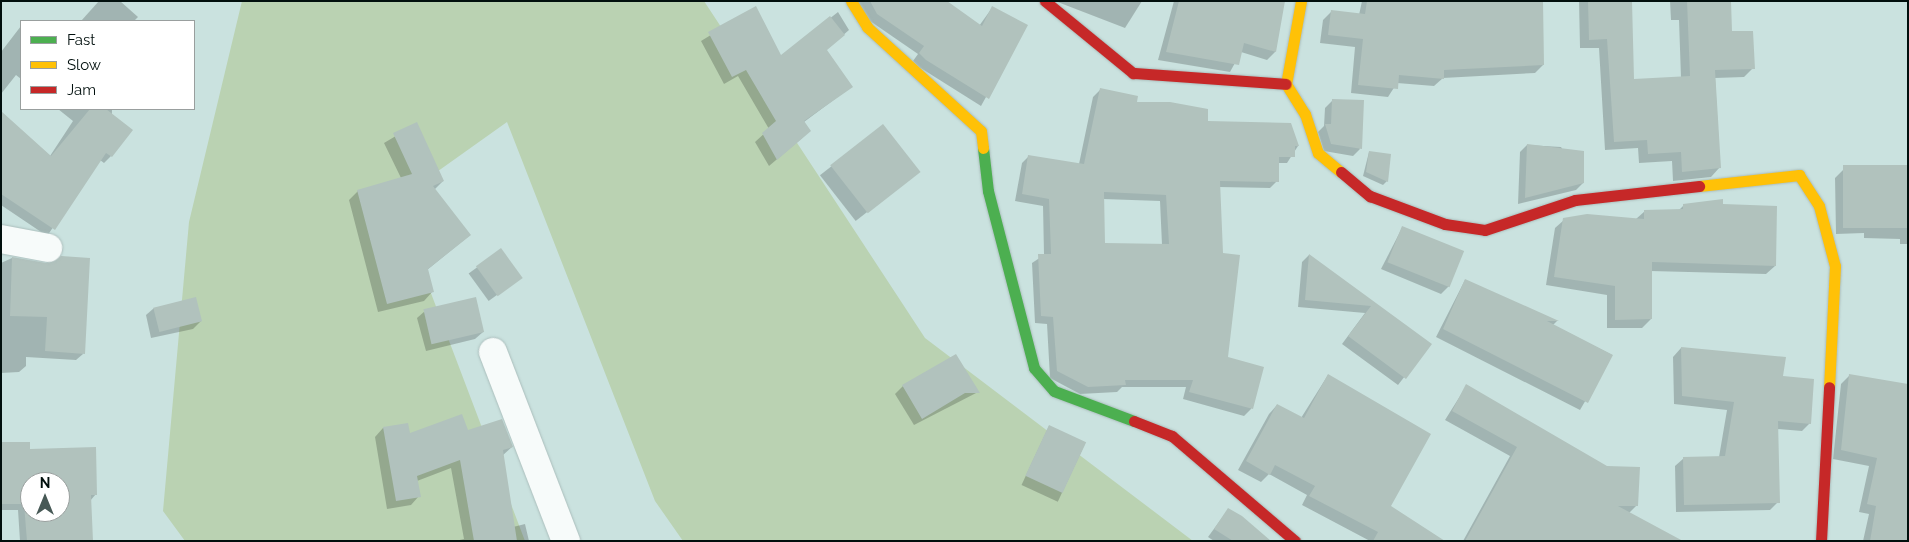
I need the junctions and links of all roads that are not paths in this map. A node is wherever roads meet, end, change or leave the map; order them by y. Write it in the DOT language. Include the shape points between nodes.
graph roads {
  1 [pos="851,1"];
  2 [pos="1045,1"];
  3 [pos="1301,1"];
  4 [pos="1286,84"];
  5 [pos="1,238"];
  6 [pos="48,248"];
  7 [pos="493,352"];
  8 [pos="566,541"];
  9 [pos="1296,541"];
  10 [pos="1821,541"];
  1 -- 9 [label="street" via="866,27 981,131 988,191 1020,331 1034,368 1054,391 1172,436"];
  2 -- 4 [label="street" via="1133,73"];
  3 -- 4 [label="street"];
  4 -- 10 [label="street" via="1305,114 1318,153 1370,196 1445,224 1485,230 1531,218 1552,205 1575,200 1798,175 1819,206 1835,266"];
  5 -- 6 [label="street"];
  7 -- 8 [label="street"];
}
